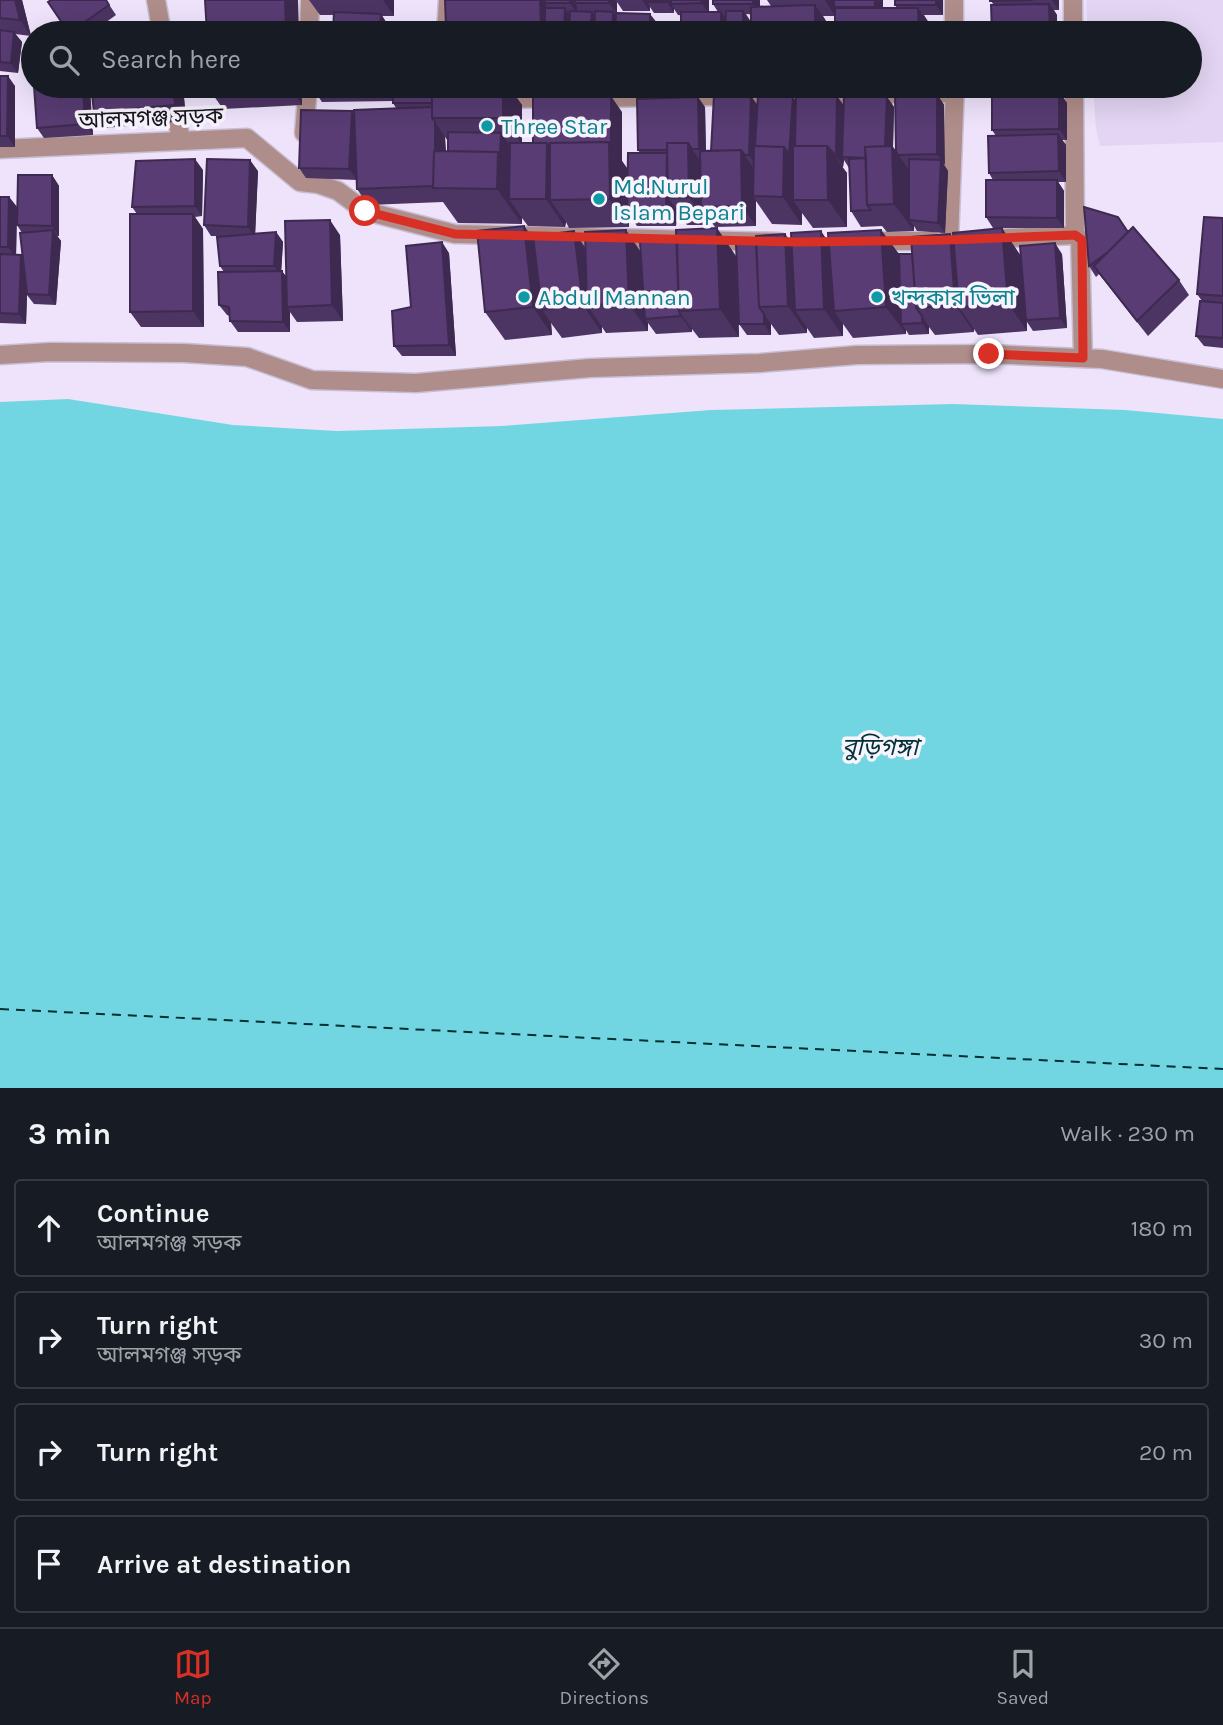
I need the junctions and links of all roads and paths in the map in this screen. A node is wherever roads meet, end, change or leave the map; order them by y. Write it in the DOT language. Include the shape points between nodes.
graph roads {
  1 [pos="156,0"];
  2 [pos="310,0"];
  3 [pos="447,0"];
  4 [pos="954,0"];
  5 [pos="1073,0"];
  6 [pos="160,21"];
  7 [pos="309,21"];
  8 [pos="446,21"];
  9 [pos="954,21"];
  10 [pos="1073,21"];
  11 [pos="173,98"];
  12 [pos="308,98"];
  13 [pos="524,98"];
  14 [pos="955,98"];
  15 [pos="1074,98"];
  16 [pos="476,99"];
  17 [pos="181,141"];
  18 [pos="0,149"];
  19 [pos="300,182"];
  20 [pos="1075,235"];
  21 [pos="948,240"];
  22 [pos="799,242"];
  23 [pos="853,242"];
  24 [pos="0,355"];
  25 [pos="1083,358"];
  26 [pos="1223,379"];
  1 -- 6 [label="street"];
  2 -- 7 [label="street"];
  3 -- 8 [label="street"];
  4 -- 9 [label="street"];
  5 -- 10 [label="street"];
  11 -- 17 [label="street"];
  12 -- 19 [label="street"];
  13 -- 16 [label="street"];
  14 -- 21 [label="street"];
  15 -- 20 [label="street"];
  17 -- 18 [label="street, আলমগঞ্জ সড়ক"];
  17 -- 19 [label="street, আলমগঞ্জ সড়ক" via="247,138"];
  19 -- 22 [label="street, আলমগঞ্জ সড়ক" via="338,191 365,211 454,227"];
  20 -- 21 [label="street"];
  20 -- 25 [label="street" via="1082,240"];
  21 -- 23 [label="street"];
  24 -- 25 [label="street" via="234,356 313,380 416,383 590,368 857,355"];
  25 -- 26 [label="street"];
}
